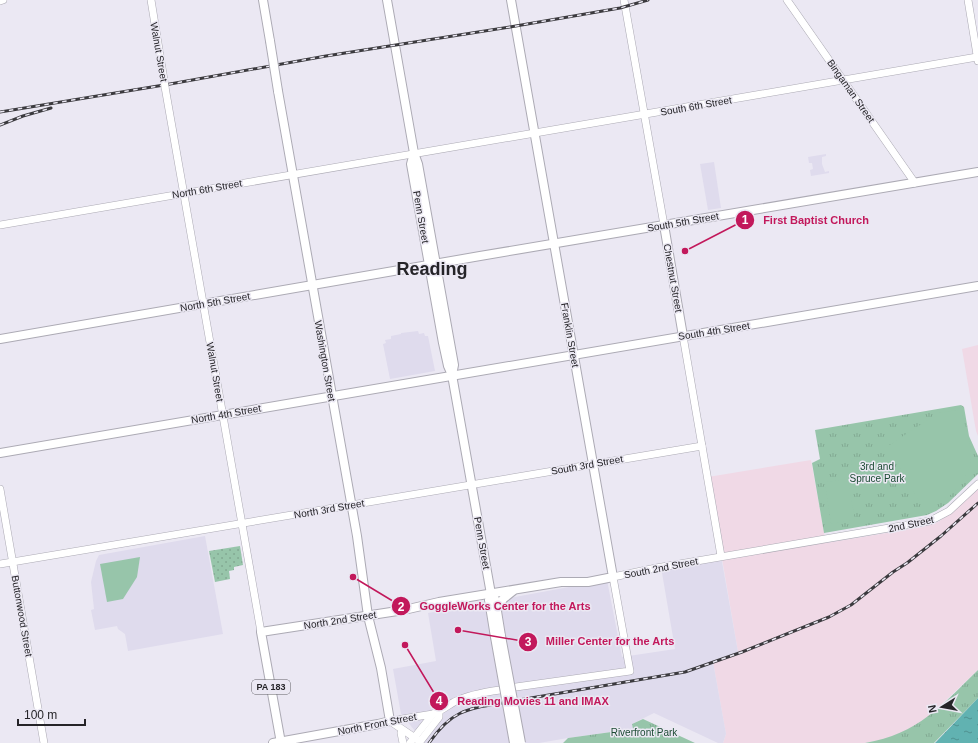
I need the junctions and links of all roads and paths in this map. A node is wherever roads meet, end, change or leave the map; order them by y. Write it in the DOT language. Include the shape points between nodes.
graph roads {
  1 [pos="3,0"];
  2 [pos="151,0"];
  3 [pos="263,0"];
  4 [pos="387,0"];
  5 [pos="511,0"];
  6 [pos="624,0"];
  7 [pos="787,0"];
  8 [pos="968,0"];
  9 [pos="0,1"];
  10 [pos="978,59"];
  11 [pos="844,80"];
  12 [pos="644,115"];
  13 [pos="535,133"];
  14 [pos="414,153"];
  15 [pos="978,172"];
  16 [pos="293,174"];
  17 [pos="915,183"];
  18 [pos="184,193"];
  19 [pos="0,225"];
  20 [pos="664,225"];
  21 [pos="554,244"];
  22 [pos="433,264"];
  23 [pos="312,285"];
  24 [pos="977,287"];
  25 [pos="203,304"];
  26 [pos="683,336"];
  27 [pos="0,339"];
  28 [pos="573,355"];
  29 [pos="452,375"];
  30 [pos="332,396"];
  31 [pos="222,415"];
  32 [pos="702,446"];
  33 [pos="0,453"];
  34 [pos="593,464"];
  35 [pos="471,484"];
  36 [pos="978,484"];
  37 [pos="0,489"];
  38 [pos="351,505"];
  39 [pos="242,523"];
  40 [pos="831,539"];
  41 [pos="721,556"];
  42 [pos="13,562"];
  43 [pos="0,564"];
  44 [pos="613,577"];
  45 [pos="514,590"];
  46 [pos="364,591"];
  47 [pos="491,594"];
  48 [pos="467,598"];
  49 [pos="494,610"];
  50 [pos="387,612"];
  51 [pos="368,616"];
  52 [pos="261,632"];
  53 [pos="498,636"];
  54 [pos="376,643"];
  55 [pos="516,687"];
  56 [pos="500,690"];
  57 [pos="436,713"];
  58 [pos="390,721"];
  59 [pos="401,733"];
  60 [pos="415,742"];
  61 [pos="44,743"];
  62 [pos="278,743"];
  63 [pos="403,743"];
  64 [pos="514,743"];
  65 [pos="521,743"];
  1 -- 9 [label="street"];
  2 -- 18 [label="street, Walnut Street"];
  3 -- 16 [label="main road, Washington Street, bridge"];
  4 -- 14 [label="main road, Penn Street"];
  5 -- 13 [label="main road, Franklin Street"];
  6 -- 12 [label="street, Chestnut Street"];
  7 -- 11 [label="street, Bingaman Street"];
  8 -- 10 [label="street"];
  10 -- 11 [label="street, South 6th Street"];
  11 -- 12 [label="street, South 6th Street"];
  11 -- 17 [label="street, Bingaman Street"];
  12 -- 13 [label="street, South 6th Street"];
  12 -- 20 [label="street, Chestnut Street"];
  13 -- 14 [label="street, South 6th Street"];
  13 -- 21 [label="main road, Franklin Street"];
  14 -- 16 [label="street, North 6th Street"];
  14 -- 22 [label="main road, Penn Street" via="412,164"];
  15 -- 17 [label="main road, South 5th Street"];
  16 -- 18 [label="street, North 6th Street"];
  16 -- 23 [label="main road, Washington Street"];
  17 -- 20 [label="main road, South 5th Street"];
  18 -- 19 [label="street, North 6th Street"];
  18 -- 25 [label="street, Walnut Street"];
  20 -- 21 [label="main road, South 5th Street"];
  20 -- 26 [label="main road, Chestnut Street"];
  21 -- 22 [label="main road, South 5th Street"];
  21 -- 28 [label="main road, Franklin Street"];
  22 -- 23 [label="main road, North 5th Street"];
  22 -- 29 [label="main road, Penn Street" via="446,360"];
  23 -- 25 [label="main road, North 5th Street"];
  23 -- 30 [label="main road, Washington Street"];
  24 -- 26 [label="main road, South 4th Street"];
  25 -- 27 [label="main road, North 5th Street"];
  25 -- 31 [label="street, Walnut Street"];
  26 -- 28 [label="main road, South 4th Street"];
  26 -- 32 [label="street, Chestnut Street"];
  28 -- 29 [label="main road, South 4th Street"];
  28 -- 34 [label="main road, Franklin Street"];
  29 -- 30 [label="main road, North 4th Street"];
  29 -- 35 [label="main road, Penn Street"];
  30 -- 31 [label="main road, North 4th Street"];
  30 -- 38 [label="main road, Washington Street"];
  31 -- 33 [label="main road, North 4th Street"];
  31 -- 39 [label="street, Walnut Street"];
  32 -- 34 [label="street, South 3rd Street"];
  32 -- 41 [label="street, Chestnut Street"];
  34 -- 35 [label="street, South 3rd Street"];
  34 -- 44 [label="main road, Franklin Street"];
  35 -- 38 [label="street, North 3rd Street"];
  35 -- 47 [label="main road, Penn Street"];
  36 -- 40 [label="street, 2nd Street" via="949,511 934,520"];
  37 -- 42 [label="street, Buttonwood Street"];
  38 -- 39 [label="street, North 3rd Street"];
  38 -- 46 [label="main road, Washington Street"];
  39 -- 42 [label="street, North 3rd Street"];
  39 -- 52 [label="street, Walnut Street"];
  40 -- 41 [label="street, South 2nd Street"];
  41 -- 44 [label="street, South 2nd Street"];
  42 -- 43 [label="street, North 3rd Street"];
  42 -- 61 [label="street, Buttonwood Street"];
  44 -- 45 [label="main road, South 2nd Street"];
  44 -- 55 [label="street, Franklin Street" via="630,670"];
  45 -- 47 [label="main road, South 2nd Street"];
  45 -- 49 [label="main road" via="503,598"];
  46 -- 50 [label="main road" via="370,605 378,611"];
  46 -- 51 [label="main road, Washington Street"];
  47 -- 48 [label="main road, North 2nd Street"];
  47 -- 49 [label="main road, Penn Street" via="489,600"];
  48 -- 49 [label="main road" via="484,602"];
  48 -- 50 [label="main road, North 2nd Street"];
  49 -- 53 [label="main road, Penn Street"];
  50 -- 51 [label="main road, North 2nd Street"];
  50 -- 54 [label="main road" via="376,621"];
  51 -- 52 [label="main road, North 2nd Street"];
  51 -- 54 [label="main road, Washington Street"];
  52 -- 62 [label="main road, Walnut Street / PA 183"];
  53 -- 64 [label="main road, bridge"];
  53 -- 65 [label="main road, bridge"];
  54 -- 58 [label="main road, Washington Street"];
  56 -- 57 [label="street, North Front Street" via="461,699"];
  57 -- 58 [label="street, North Front Street"];
  57 -- 60 [label="street"];
  58 -- 59 [label="street"];
  58 -- 60 [label="street"];
  58 -- 62 [label="main road, North Front Street / PA 183"];
  59 -- 60 [label="street"];
  59 -- 63 [label="street"];
}
